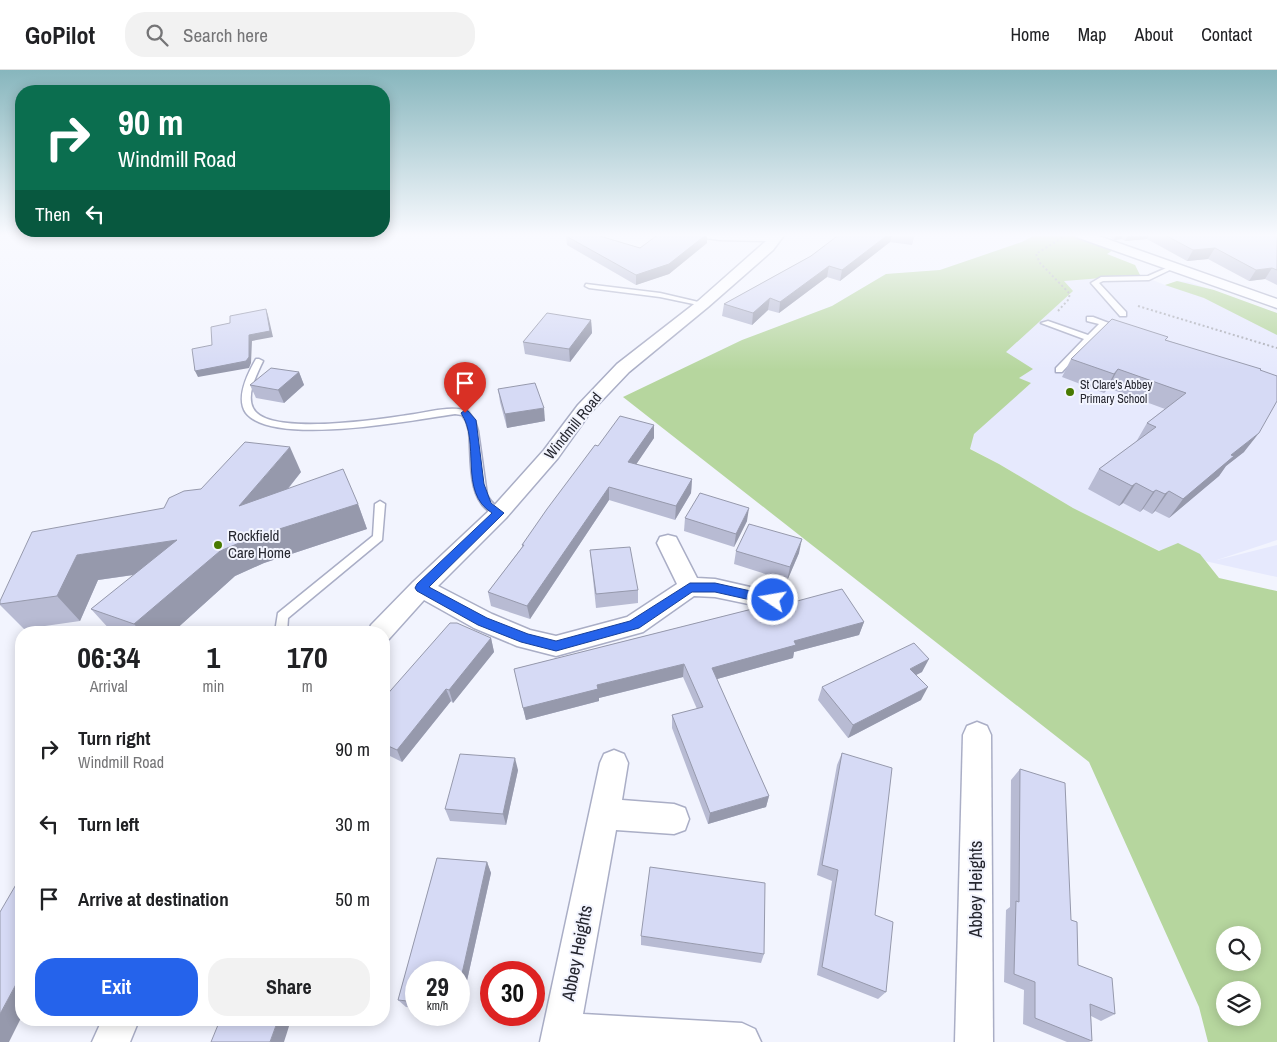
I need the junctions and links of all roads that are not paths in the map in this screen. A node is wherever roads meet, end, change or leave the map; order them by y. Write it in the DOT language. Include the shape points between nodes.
graph roads {
  1 [pos="730,279"];
  2 [pos="1101,279"];
  3 [pos="1206,279"];
  4 [pos="589,286"];
  5 [pos="703,304"];
  6 [pos="1277,304"];
  7 [pos="1123,314"];
  8 [pos="1090,319"];
  9 [pos="1045,323"];
  10 [pos="1103,324"];
  11 [pos="1112,326"];
  12 [pos="1090,338"];
  13 [pos="259,361"];
  14 [pos="1059,370"];
  15 [pos="380,504"];
  16 [pos="499,513"];
  17 [pos="668,543"];
  18 [pos="690,587"];
  19 [pos="421,588"];
  20 [pos="773,600"];
  21 [pos="281,626"];
  22 [pos="386,626"];
  23 [pos="977,735"];
  24 [pos="614,762"];
  25 [pos="604,814"];
  26 [pos="674,819"];
  27 [pos="119,1026"];
  28 [pos="560,1037"];
  29 [pos="111,1042"];
  30 [pos="742,1042"];
  31 [pos="974,1042"];
  1 -- 5 [label="street, Windmill Road"];
  2 -- 7 [label="lane" via="1095,284"];
  3 -- 6 [label="street"];
  4 -- 5 [label="lane"];
  5 -- 16 [label="street, Windmill Road" via="623,368 584,409 551,454"];
  8 -- 10 [label="lane"];
  9 -- 12 [label="lane"];
  10 -- 11 [label="lane"];
  10 -- 12 [label="lane"];
  12 -- 14 [label="lane"];
  13 -- 16 [label="lane" via="246,402 258,420 272,425 315,428 456,411 465,413 471,420 474,435 478,484 486,505"];
  15 -- 21 [label="lane" via="378,537 282,616"];
  16 -- 19 [label="street, Windmill Road"];
  17 -- 18 [label="street"];
  18 -- 19 [label="street" via="634,624 556,646 526,639 483,621"];
  18 -- 20 [label="street" via="715,588"];
  19 -- 22 [label="street, Windmill Road"];
  23 -- 31 [label="street, Abbey Heights"];
  24 -- 25 [label="street, Abbey Heights"];
  25 -- 26 [label="street"];
  25 -- 28 [label="street, Abbey Heights"];
  27 -- 29 [label="street"];
  28 -- 30 [label="street, Abbey Heights" via="609,1033"];
}
